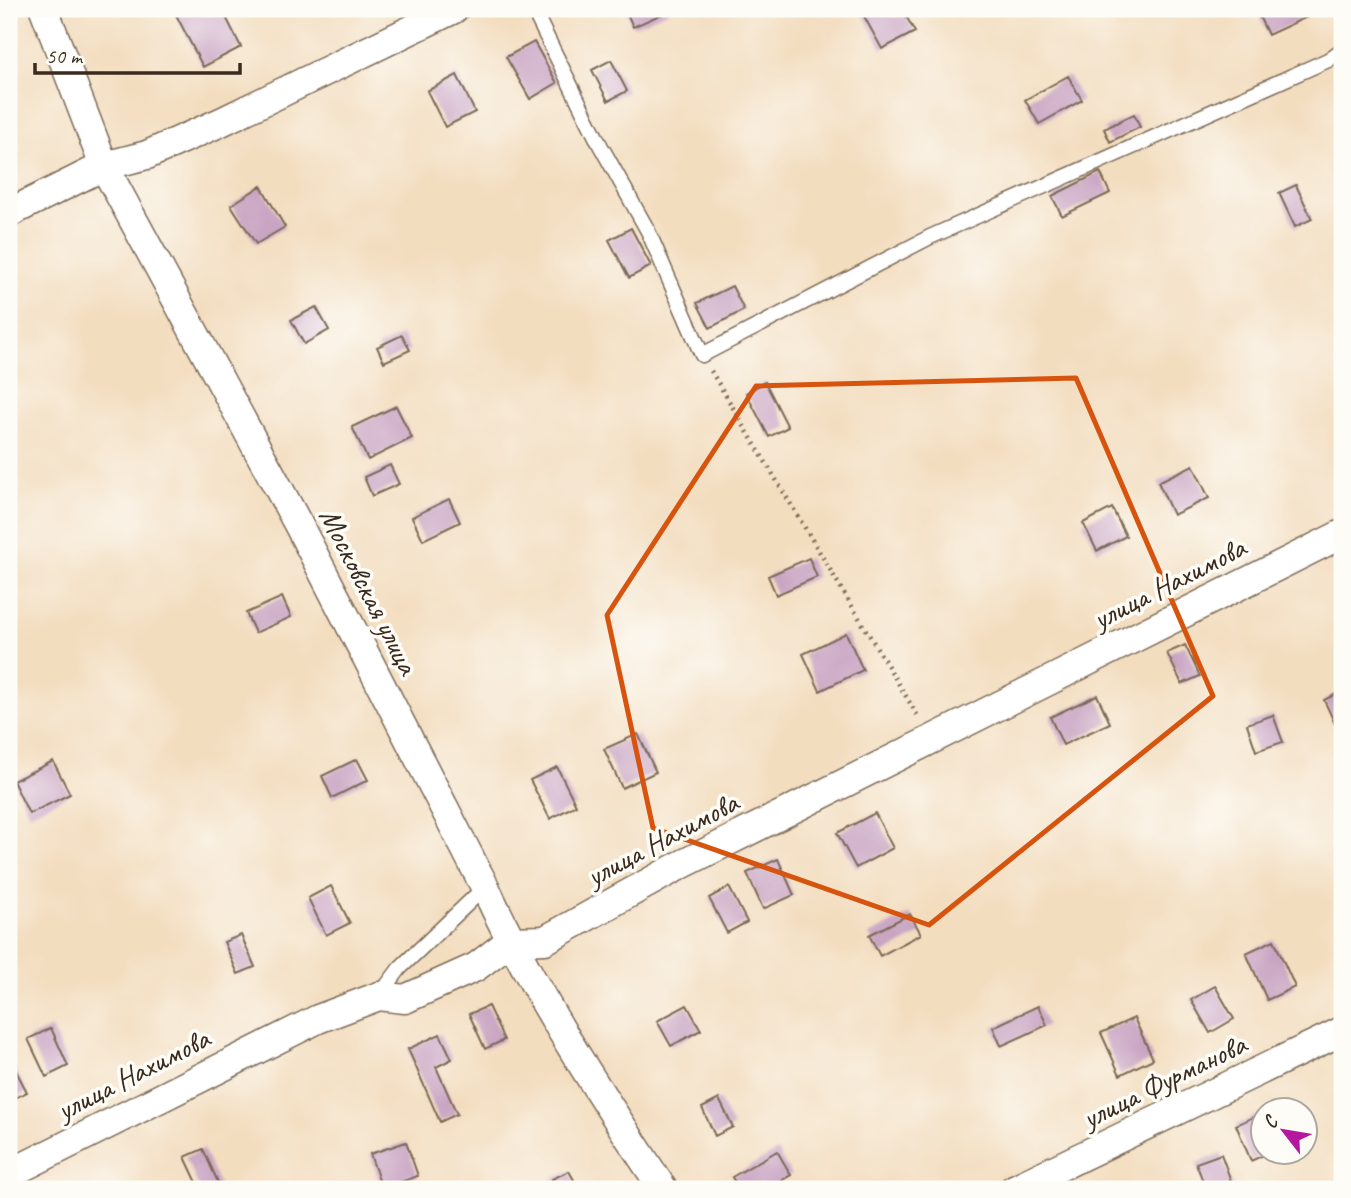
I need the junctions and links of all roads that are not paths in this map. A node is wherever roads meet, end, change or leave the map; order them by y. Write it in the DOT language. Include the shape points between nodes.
graph roads {
  1 [pos="44,9"];
  2 [pos="454,9"];
  3 [pos="533,9"];
  4 [pos="1342,50"];
  5 [pos="104,166"];
  6 [pos="9,213"];
  7 [pos="1342,534"];
  8 [pos="485,887"];
  9 [pos="510,941"];
  10 [pos="379,996"];
  11 [pos="1342,1031"];
  12 [pos="9,1174"];
  13 [pos="663,1189"];
  14 [pos="1014,1189"];
  1 -- 5 [label="street, Московская улица"];
  2 -- 5 [label="street" via="222,122 147,155"];
  3 -- 4 [label="lane" via="648,231 702,355 930,237"];
  5 -- 6 [label="street"];
  5 -- 8 [label="street, Московская улица" via="298,524"];
  7 -- 9 [label="street, улица Нахимова" via="675,868 545,940"];
  8 -- 9 [label="street, Московская улица"];
  8 -- 10 [label="lane" via="400,968"];
  9 -- 10 [label="street, улица Нахимова" via="476,967 405,999"];
  9 -- 13 [label="street, Московская улица" via="578,1060"];
  10 -- 12 [label="street, улица Нахимова" via="318,1019"];
  11 -- 14 [label="street, улица Фурманова"];
}
